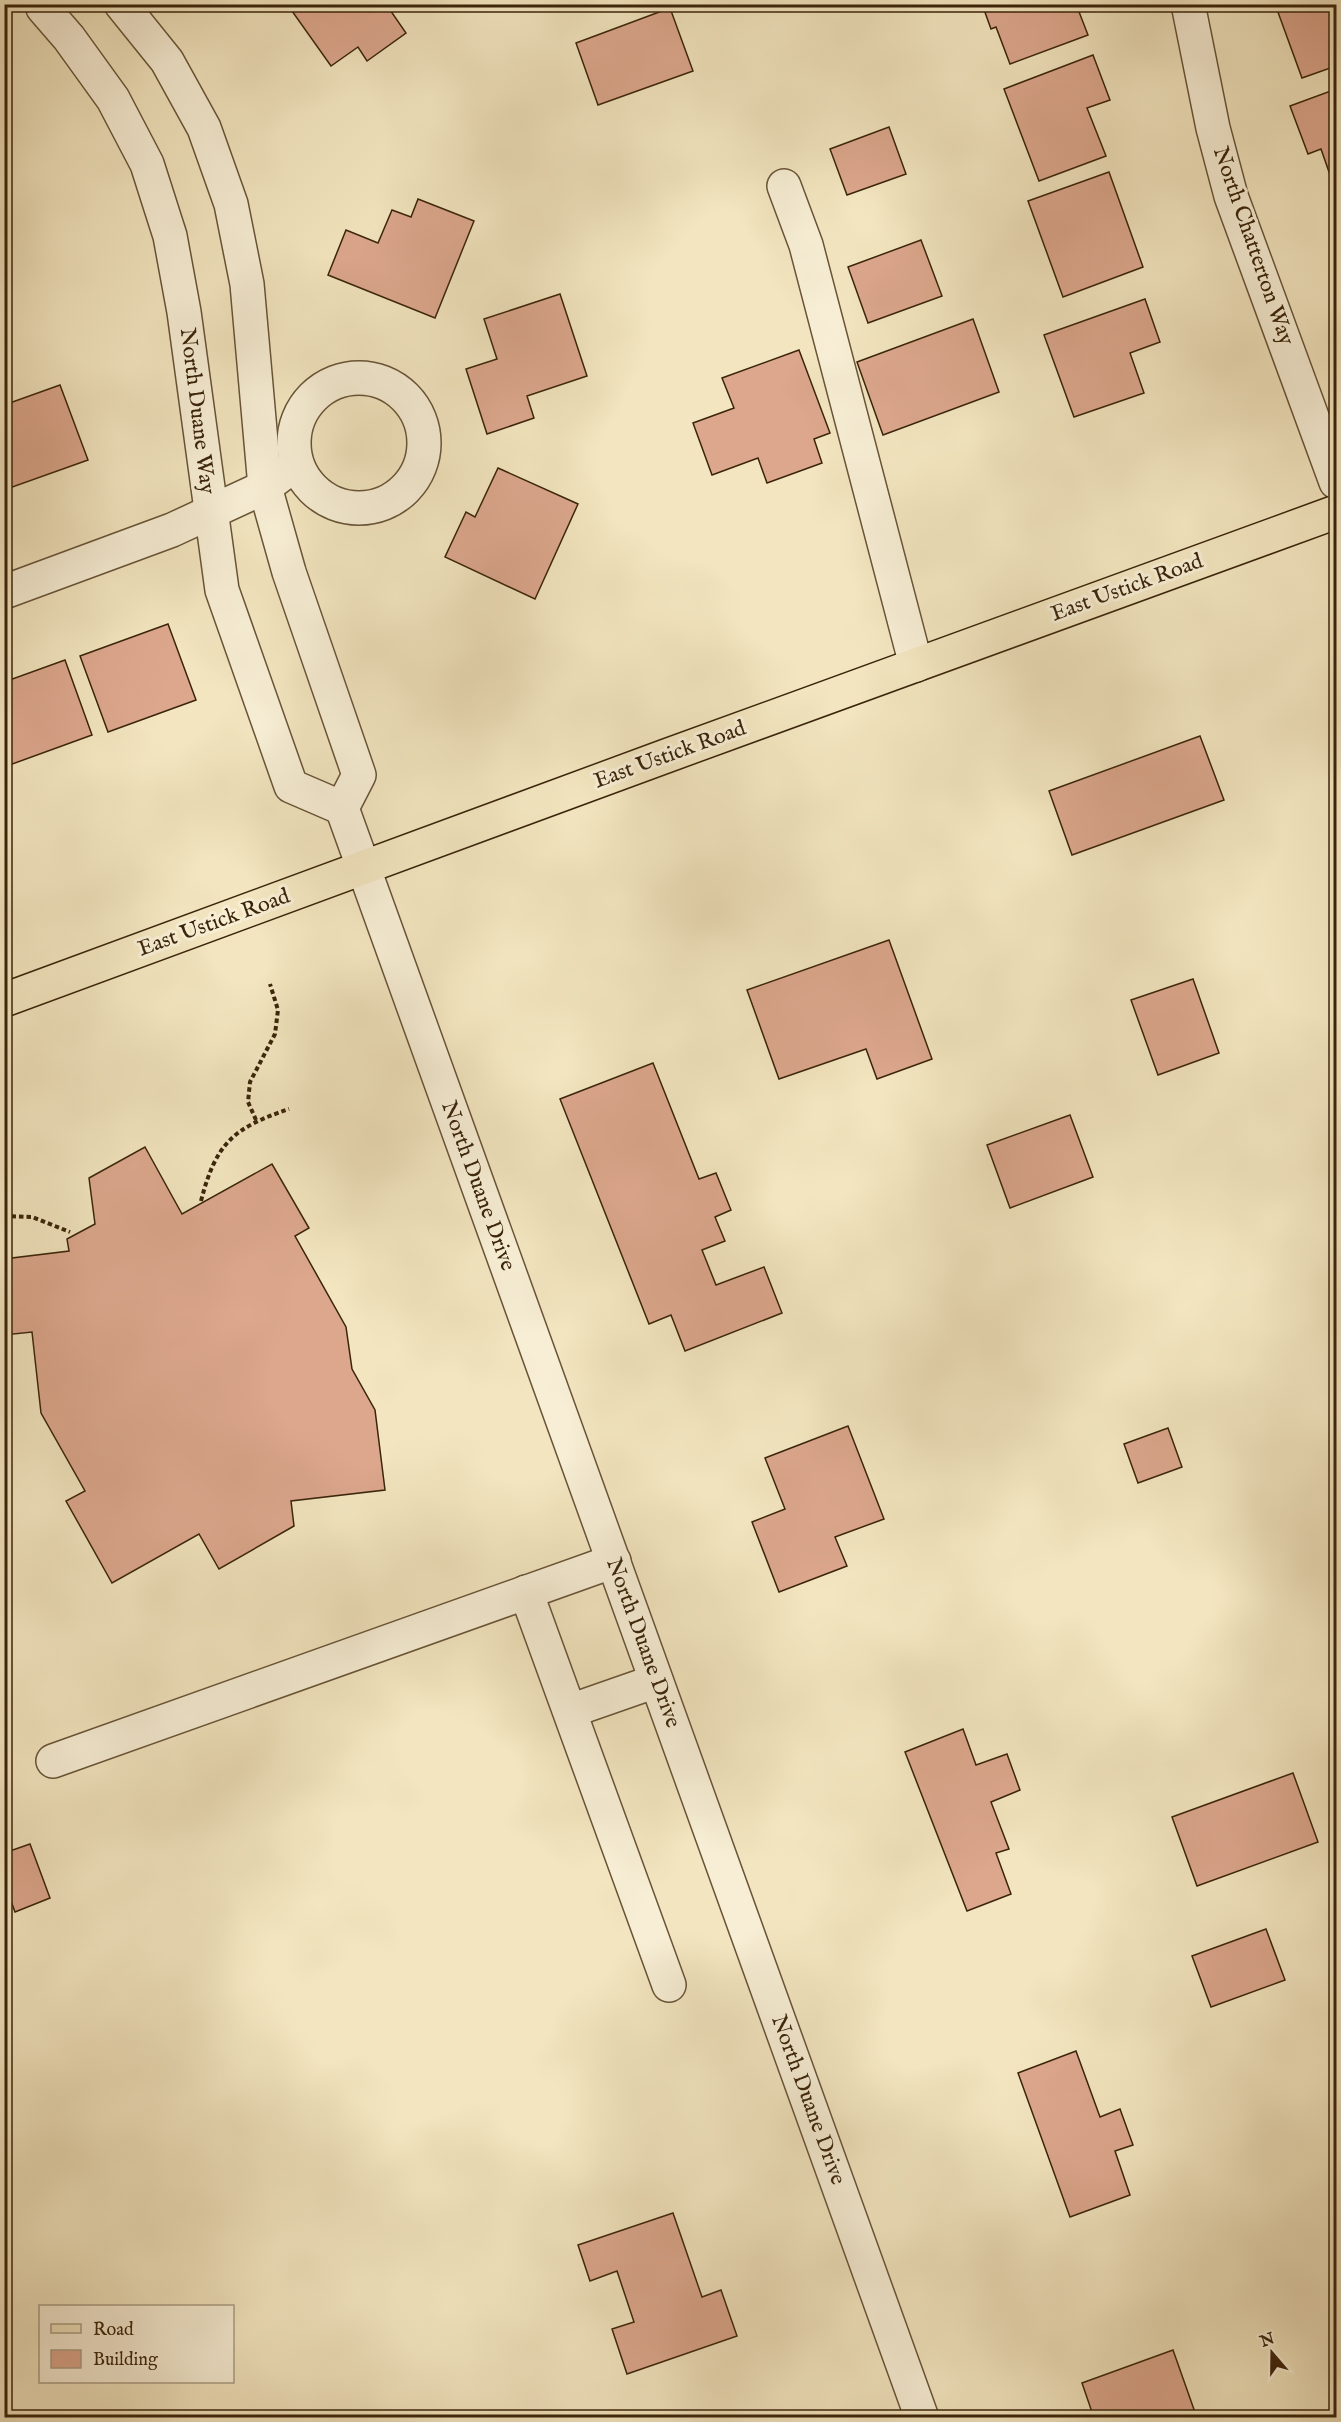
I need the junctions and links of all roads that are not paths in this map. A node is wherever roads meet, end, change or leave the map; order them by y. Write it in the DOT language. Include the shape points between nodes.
graph roads {
  1 [pos="43,4"];
  2 [pos="121,4"];
  3 [pos="1188,4"];
  4 [pos="784,186"];
  5 [pos="297,464"];
  6 [pos="1336,482"];
  7 [pos="265,487"];
  8 [pos="210,512"];
  9 [pos="1336,512"];
  10 [pos="4,592"];
  11 [pos="916,665"];
  12 [pos="342,808"];
  13 [pos="363,868"];
  14 [pos="4,1000"];
  15 [pos="614,1562"];
  16 [pos="526,1592"];
  17 [pos="656,1681"];
  18 [pos="570,1711"];
  19 [pos="53,1761"];
  20 [pos="669,1985"];
  21 [pos="922,2418"];
  1 -- 8 [label="street, North Duane Way" via="113,99 147,164 170,236 184,312"];
  2 -- 7 [label="street" via="167,62 204,128 231,204 247,284"];
  3 -- 6 [label="street, North Chatterton Way" via="1213,129 1231,195"];
  4 -- 11 [label="street" via="806,245"];
  5 -- 7 [label="street"];
  7 -- 8 [label="street"];
  7 -- 12 [label="street" via="289,572 359,775"];
  8 -- 10 [label="street" via="172,530"];
  8 -- 12 [label="street, North Duane Way" via="222,590 291,786"];
  9 -- 11 [label="main road, East Ustick Road"];
  11 -- 13 [label="main road, East Ustick Road"];
  12 -- 13 [label="street"];
  13 -- 14 [label="main road, East Ustick Road"];
  13 -- 15 [label="street, North Duane Drive"];
  15 -- 16 [label="street"];
  15 -- 17 [label="street, North Duane Drive"];
  16 -- 18 [label="street"];
  16 -- 19 [label="street"];
  17 -- 18 [label="street"];
  17 -- 21 [label="street, North Duane Drive"];
  18 -- 20 [label="street"];
}
